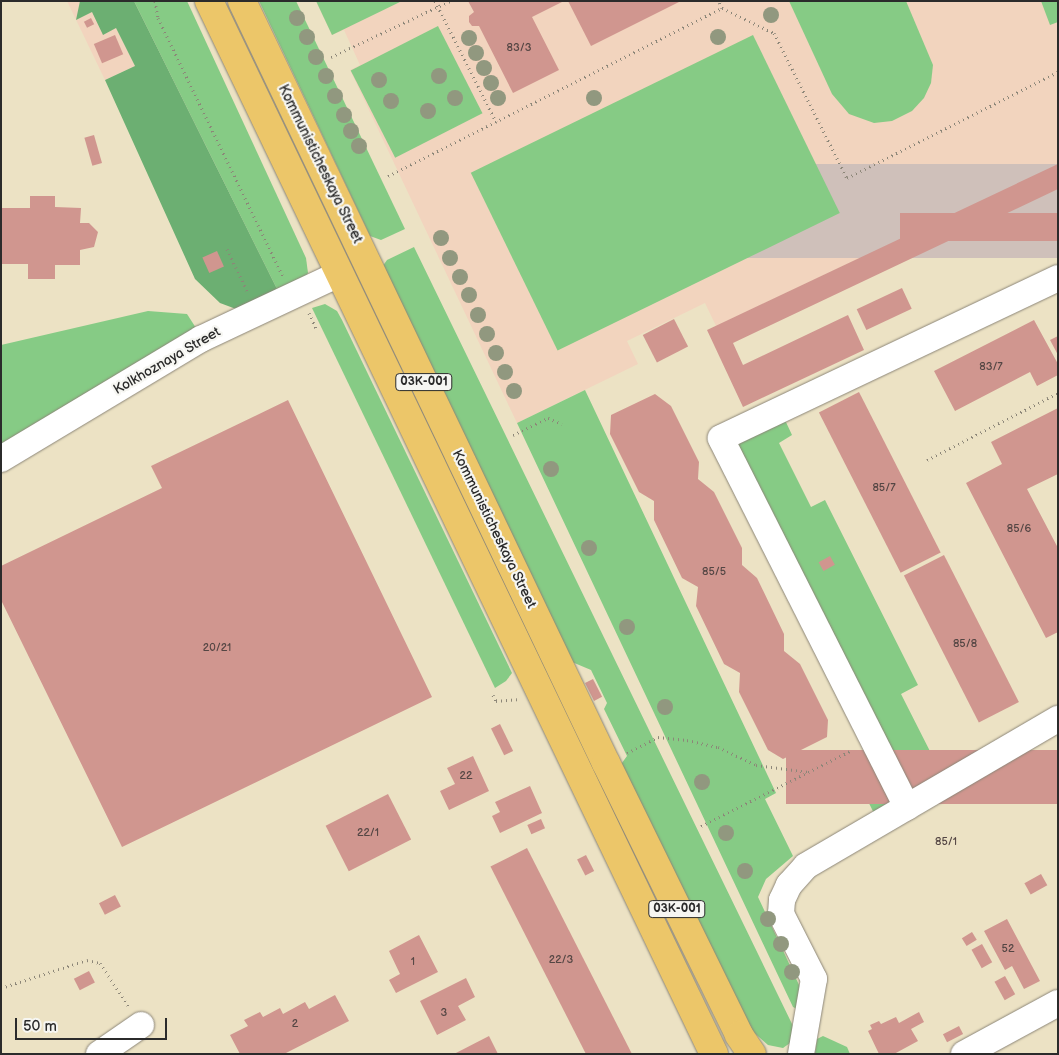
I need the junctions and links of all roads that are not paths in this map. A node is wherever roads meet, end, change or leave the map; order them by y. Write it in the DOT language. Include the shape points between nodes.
graph roads {
  1 [pos="209,1"];
  2 [pos="242,1"];
  3 [pos="339,274"];
  4 [pos="1058,278"];
  5 [pos="1,458"];
  6 [pos="1058,719"];
  7 [pos="907,807"];
  8 [pos="1058,1003"];
  9 [pos="141,1025"];
  10 [pos="99,1054"];
  11 [pos="714,1054"];
  12 [pos="752,1054"];
  13 [pos="801,1054"];
  14 [pos="964,1054"];
  1 -- 3 [label="main road, 03К-001"];
  2 -- 12 [label="main road, Kommunisticheskaya Street / 03К-001" via="606,763 739,1035"];
  3 -- 5 [label="street, Kolkhoznaya Street" via="299,300 258,313 201,339"];
  3 -- 11 [label="main road, 03К-001"];
  4 -- 7 [label="street" via="721,438"];
  6 -- 7 [label="street"];
  7 -- 13 [label="street" via="806,866 784,894 781,914 814,979"];
  8 -- 14 [label="street"];
  9 -- 10 [label="street"];
}
